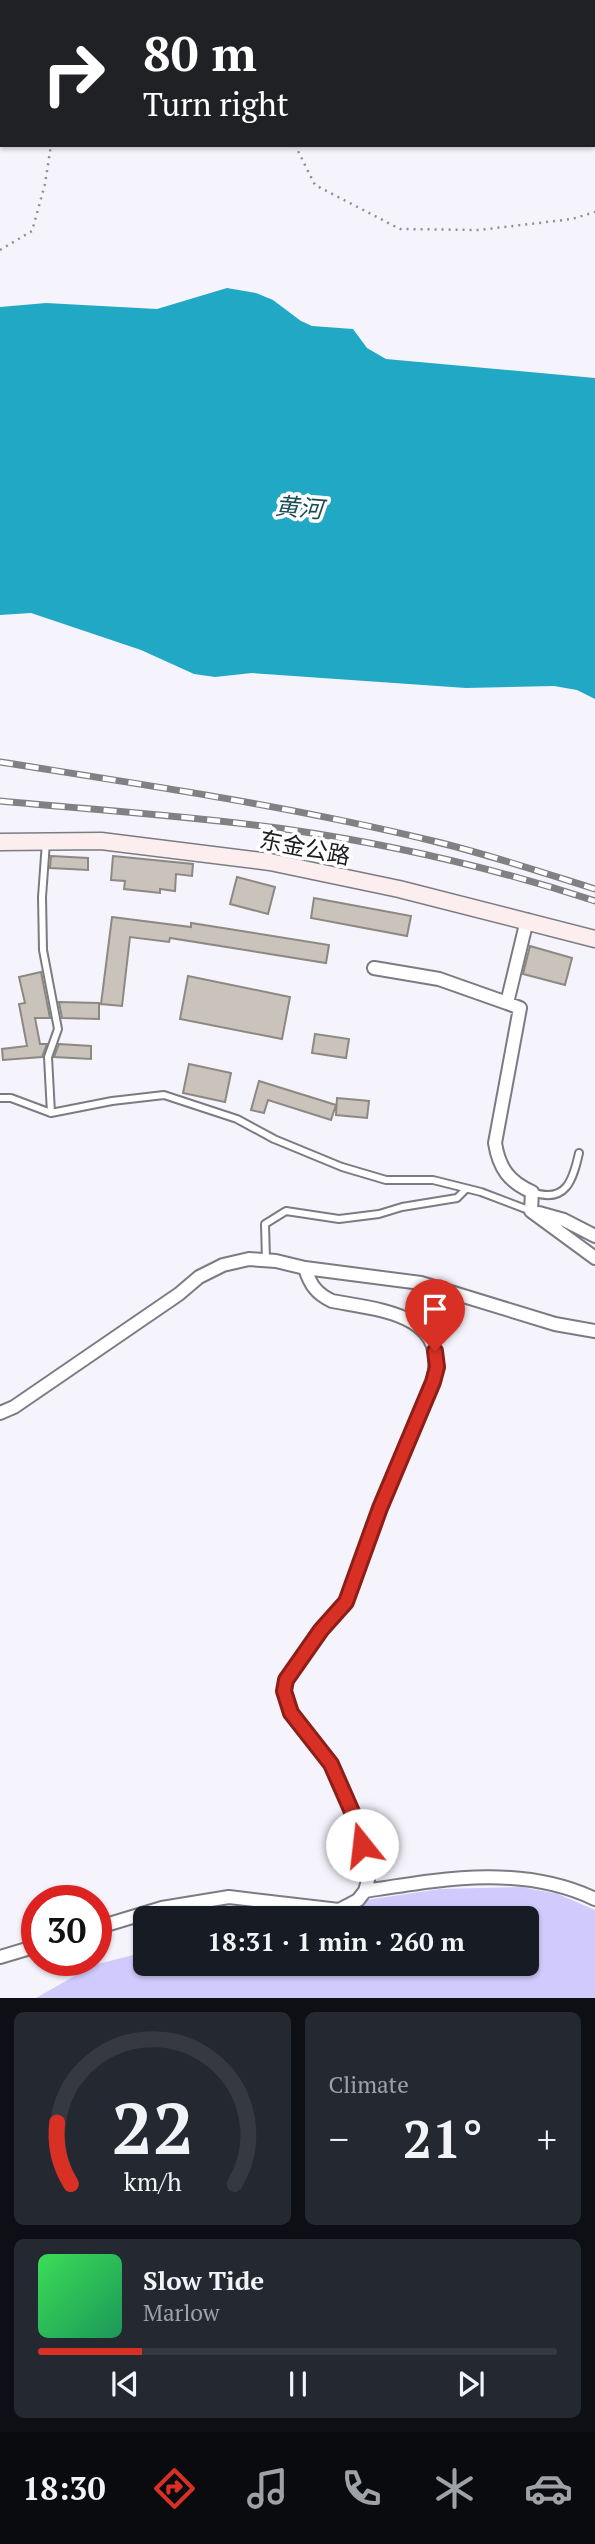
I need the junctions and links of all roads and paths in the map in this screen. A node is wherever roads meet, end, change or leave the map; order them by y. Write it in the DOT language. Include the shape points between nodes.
graph roads {
  1 [pos="51,147"];
  2 [pos="296,147"];
  3 [pos="595,212"];
  4 [pos="0,250"];
  5 [pos="0,842"];
  6 [pos="46,842"];
  7 [pos="527,920"];
  8 [pos="595,939"];
  9 [pos="374,968"];
  10 [pos="507,1003"];
  11 [pos="0,1098"];
  12 [pos="51,1113"];
  13 [pos="579,1153"];
  14 [pos="466,1189"];
  15 [pos="532,1192"];
  16 [pos="531,1211"];
  17 [pos="595,1236"];
  18 [pos="595,1258"];
  19 [pos="266,1261"];
  20 [pos="305,1268"];
  21 [pos="595,1331"];
  22 [pos="0,1413"];
  23 [pos="365,1891"];
  24 [pos="595,1899"];
  25 [pos="112,1923"];
  26 [pos="21,1951"];
  27 [pos="0,1957"];
  1 -- 4 [label="path" via="33,231"];
  2 -- 3 [label="path" via="315,185 400,229 479,230"];
  5 -- 6 [label="main road, 东金公路"];
  6 -- 7 [label="main road, 东金公路" via="101,841 270,862"];
  6 -- 12 [label="lane" via="43,950 58,1029 48,1057"];
  7 -- 8 [label="main road, 东金公路"];
  7 -- 10 [label="street"];
  9 -- 10 [label="street" via="439,979"];
  10 -- 15 [label="street" via="520,1008 495,1143 497,1159 505,1174"];
  11 -- 12 [label="lane"];
  12 -- 14 [label="lane" via="164,1095 237,1119 274,1139 386,1181 433,1180"];
  13 -- 15 [label="lane" via="569,1185 552,1195"];
  14 -- 16 [label="lane"];
  14 -- 19 [label="lane" via="457,1198 339,1219 286,1211 265,1224"];
  15 -- 16 [label="street"];
  16 -- 17 [label="street" via="564,1220"];
  16 -- 18 [label="street"];
  19 -- 20 [label="street"];
  19 -- 22 [label="street" via="249,1259 223,1265 199,1277"];
  20 -- 21 [label="street" via="421,1283 555,1324"];
  20 -- 23 [label="street" via="308,1279 332,1301 418,1324 429,1336 437,1367 346,1602 286,1680 284,1691 291,1713 331,1764 356,1821 367,1869"];
  23 -- 24 [label="street" via="439,1880 522,1877 561,1885"];
  23 -- 25 [label="street" via="339,1910 229,1897 162,1908"];
  26 -- 27 [label="street"];
}
